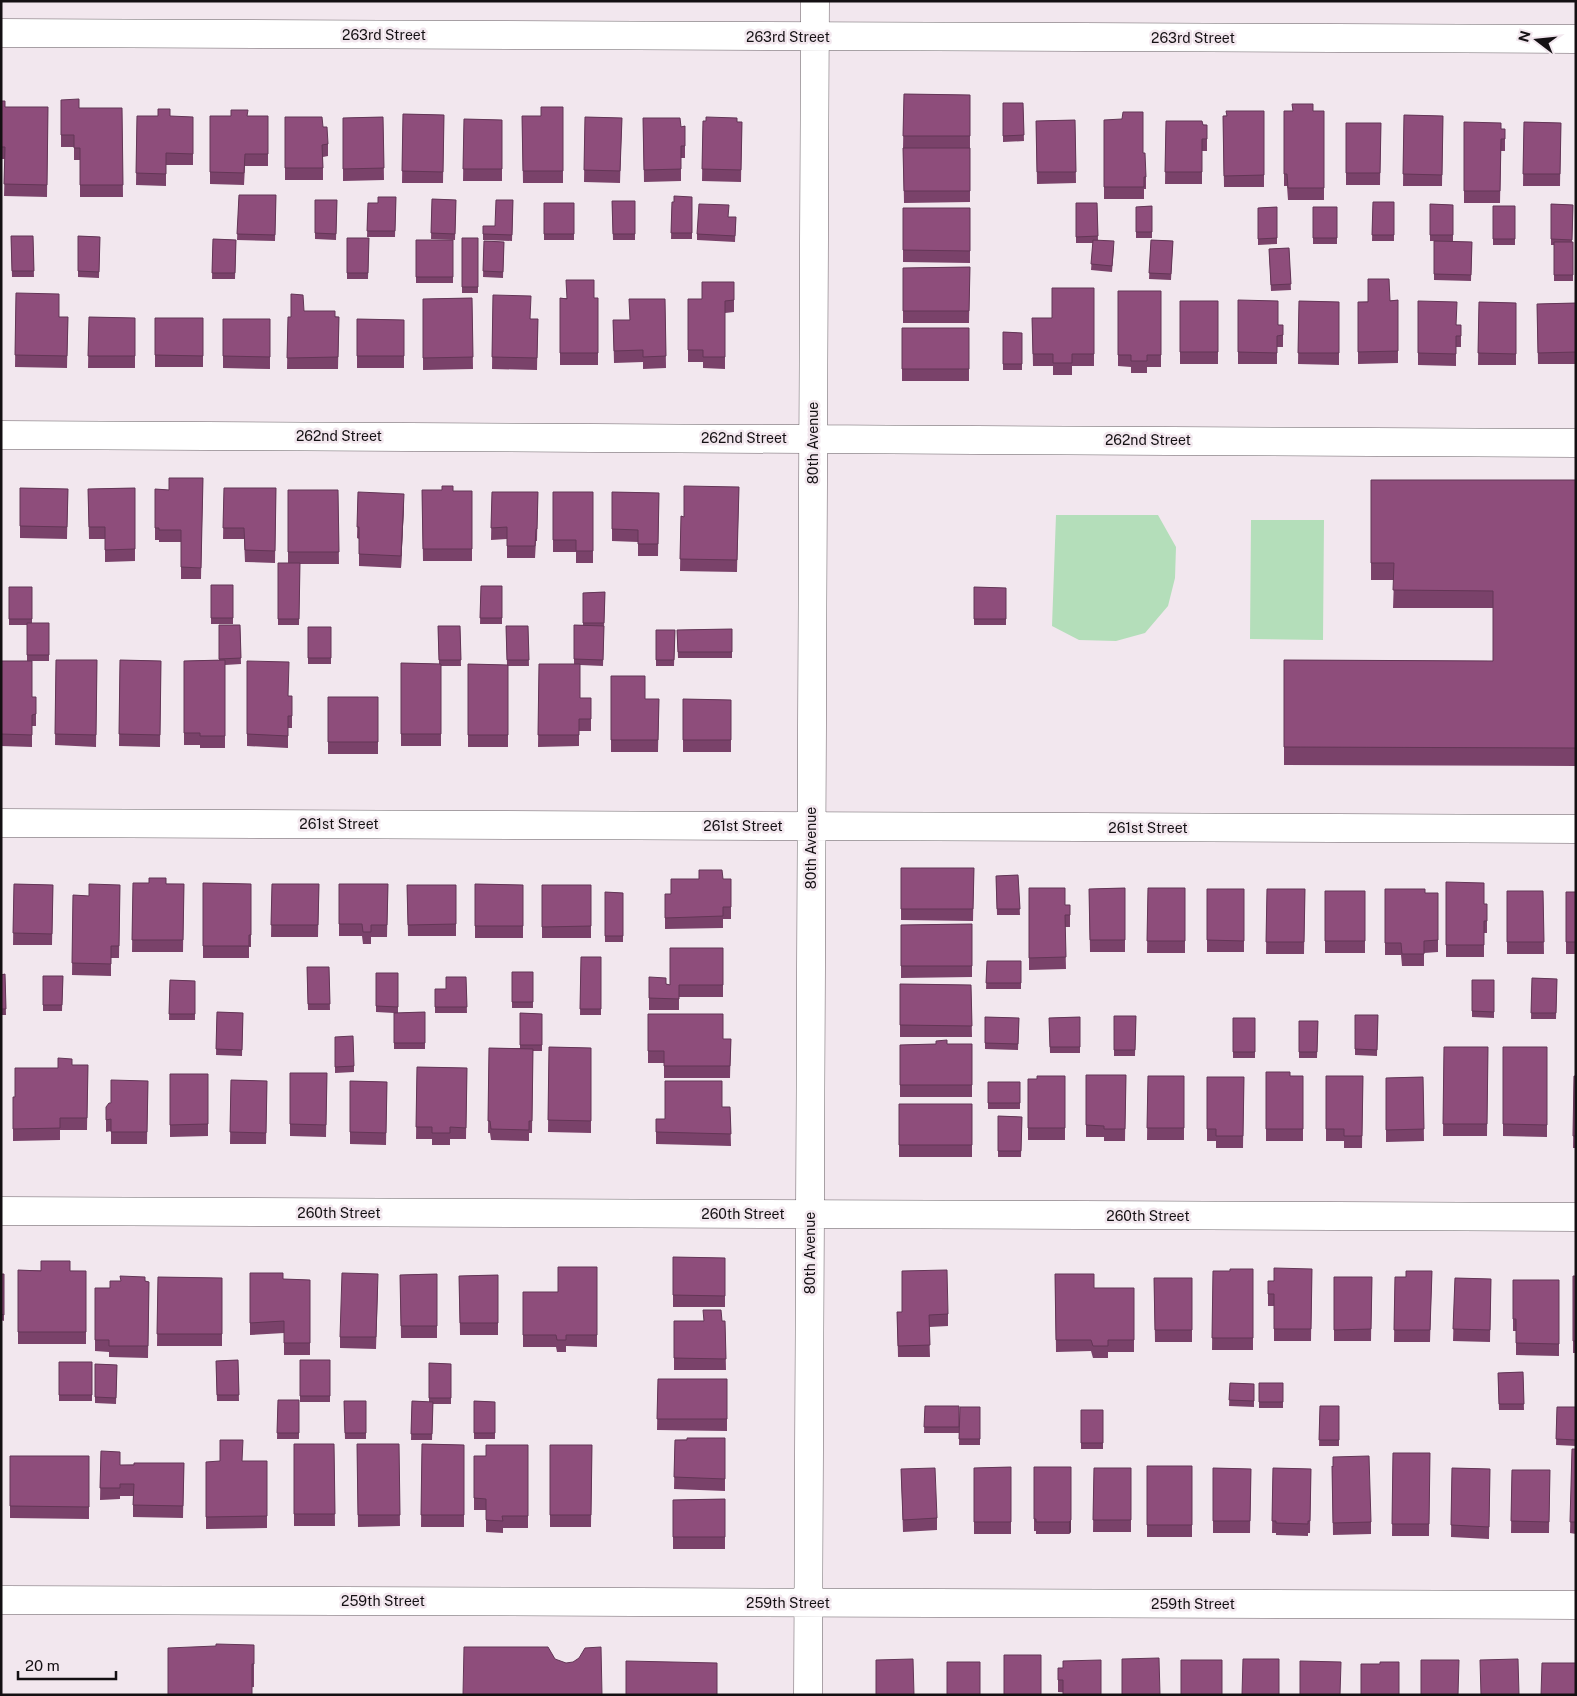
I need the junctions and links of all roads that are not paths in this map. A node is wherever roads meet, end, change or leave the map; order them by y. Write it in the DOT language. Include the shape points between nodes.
graph roads {
  1 [pos="815,1"];
  2 [pos="1,33"];
  3 [pos="814,36"];
  4 [pos="1576,40"];
  5 [pos="1,435"];
  6 [pos="814,438"];
  7 [pos="1576,443"];
  8 [pos="1,823"];
  9 [pos="812,826"];
  10 [pos="1576,829"];
  11 [pos="1,1211"];
  12 [pos="810,1214"];
  13 [pos="1576,1217"];
  14 [pos="1,1600"];
  15 [pos="809,1603"];
  16 [pos="1576,1605"];
  17 [pos="808,1695"];
  1 -- 3 [label="street, 80th Avenue"];
  2 -- 3 [label="street, 263rd Street"];
  3 -- 4 [label="street, 263rd Street"];
  3 -- 6 [label="street, 80th Avenue"];
  5 -- 6 [label="street, 262nd Street"];
  6 -- 7 [label="street, 262nd Street"];
  6 -- 9 [label="street, 80th Avenue"];
  8 -- 9 [label="street, 261st Street"];
  9 -- 10 [label="street, 261st Street"];
  9 -- 12 [label="street, 80th Avenue"];
  11 -- 12 [label="street, 260th Street"];
  12 -- 13 [label="street, 260th Street"];
  12 -- 15 [label="street, 80th Avenue"];
  14 -- 15 [label="street, 259th Street"];
  15 -- 16 [label="street, 259th Street"];
  15 -- 17 [label="street, 80th Avenue"];
}
